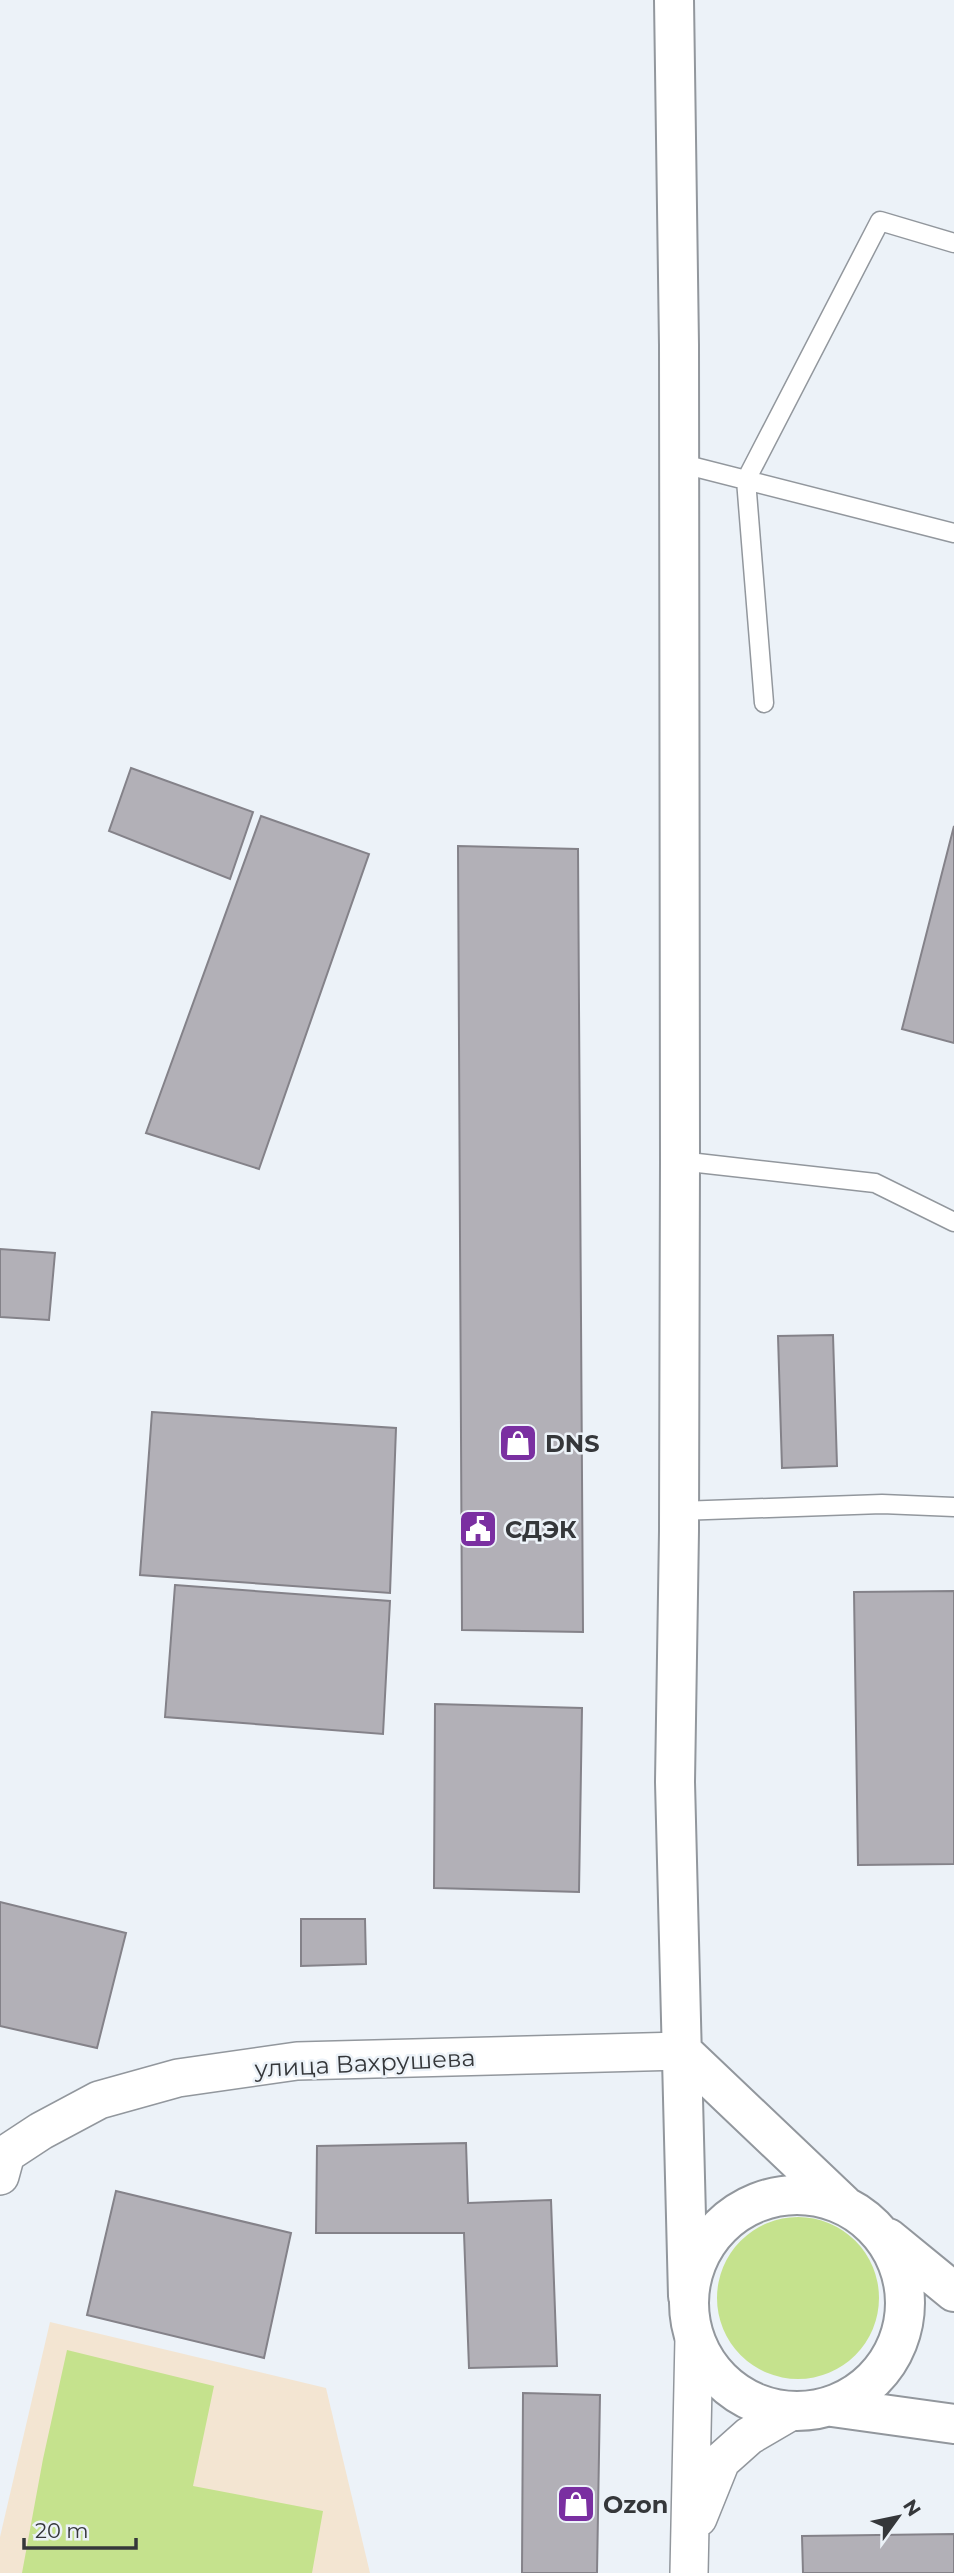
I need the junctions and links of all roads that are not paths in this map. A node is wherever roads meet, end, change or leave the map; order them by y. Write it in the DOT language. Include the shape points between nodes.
graph roads {
  1 [pos="674,0"];
  2 [pos="954,243"];
  3 [pos="679,463"];
  4 [pos="746,480"];
  5 [pos="954,533"];
  6 [pos="764,703"];
  7 [pos="680,1161"];
  8 [pos="954,1222"];
  9 [pos="954,1507"];
  10 [pos="679,1511"];
  11 [pos="682,2052"];
  12 [pos="2,2161"];
  13 [pos="845,2205"];
  14 [pos="879,2231"];
  15 [pos="954,2292"];
  16 [pos="688,2296"];
  17 [pos="694,2338"];
  18 [pos="832,2407"];
  19 [pos="790,2412"];
  20 [pos="954,2424"];
  21 [pos="689,2556"];
  1 -- 3 [label="main road"];
  2 -- 4 [label="lane" via="880,221"];
  3 -- 4 [label="lane"];
  3 -- 7 [label="main road"];
  4 -- 5 [label="lane"];
  4 -- 6 [label="lane"];
  7 -- 8 [label="lane" via="875,1183"];
  7 -- 10 [label="main road"];
  9 -- 10 [label="lane" via="882,1504"];
  10 -- 11 [label="main road" via="675,1783"];
  11 -- 12 [label="street, улица Вахрушева" via="297,2061 178,2078 99,2100 41,2131"];
  11 -- 13 [label="main road"];
  11 -- 16 [label="main road"];
  13 -- 14 [label="main road"];
  13 -- 16 [label="main road" via="804,2194 762,2200 725,2221 699,2255"];
  14 -- 15 [label="main road"];
  14 -- 18 [label="main road" via="900,2268 906,2310 895,2351 869,2385"];
  16 -- 17 [label="main road"];
  17 -- 19 [label="main road" via="715,2375 749,2401"];
  17 -- 21 [label="street"];
  18 -- 19 [label="main road"];
  18 -- 20 [label="main road"];
  19 -- 21 [label="street" via="749,2436 721,2461"];
}
